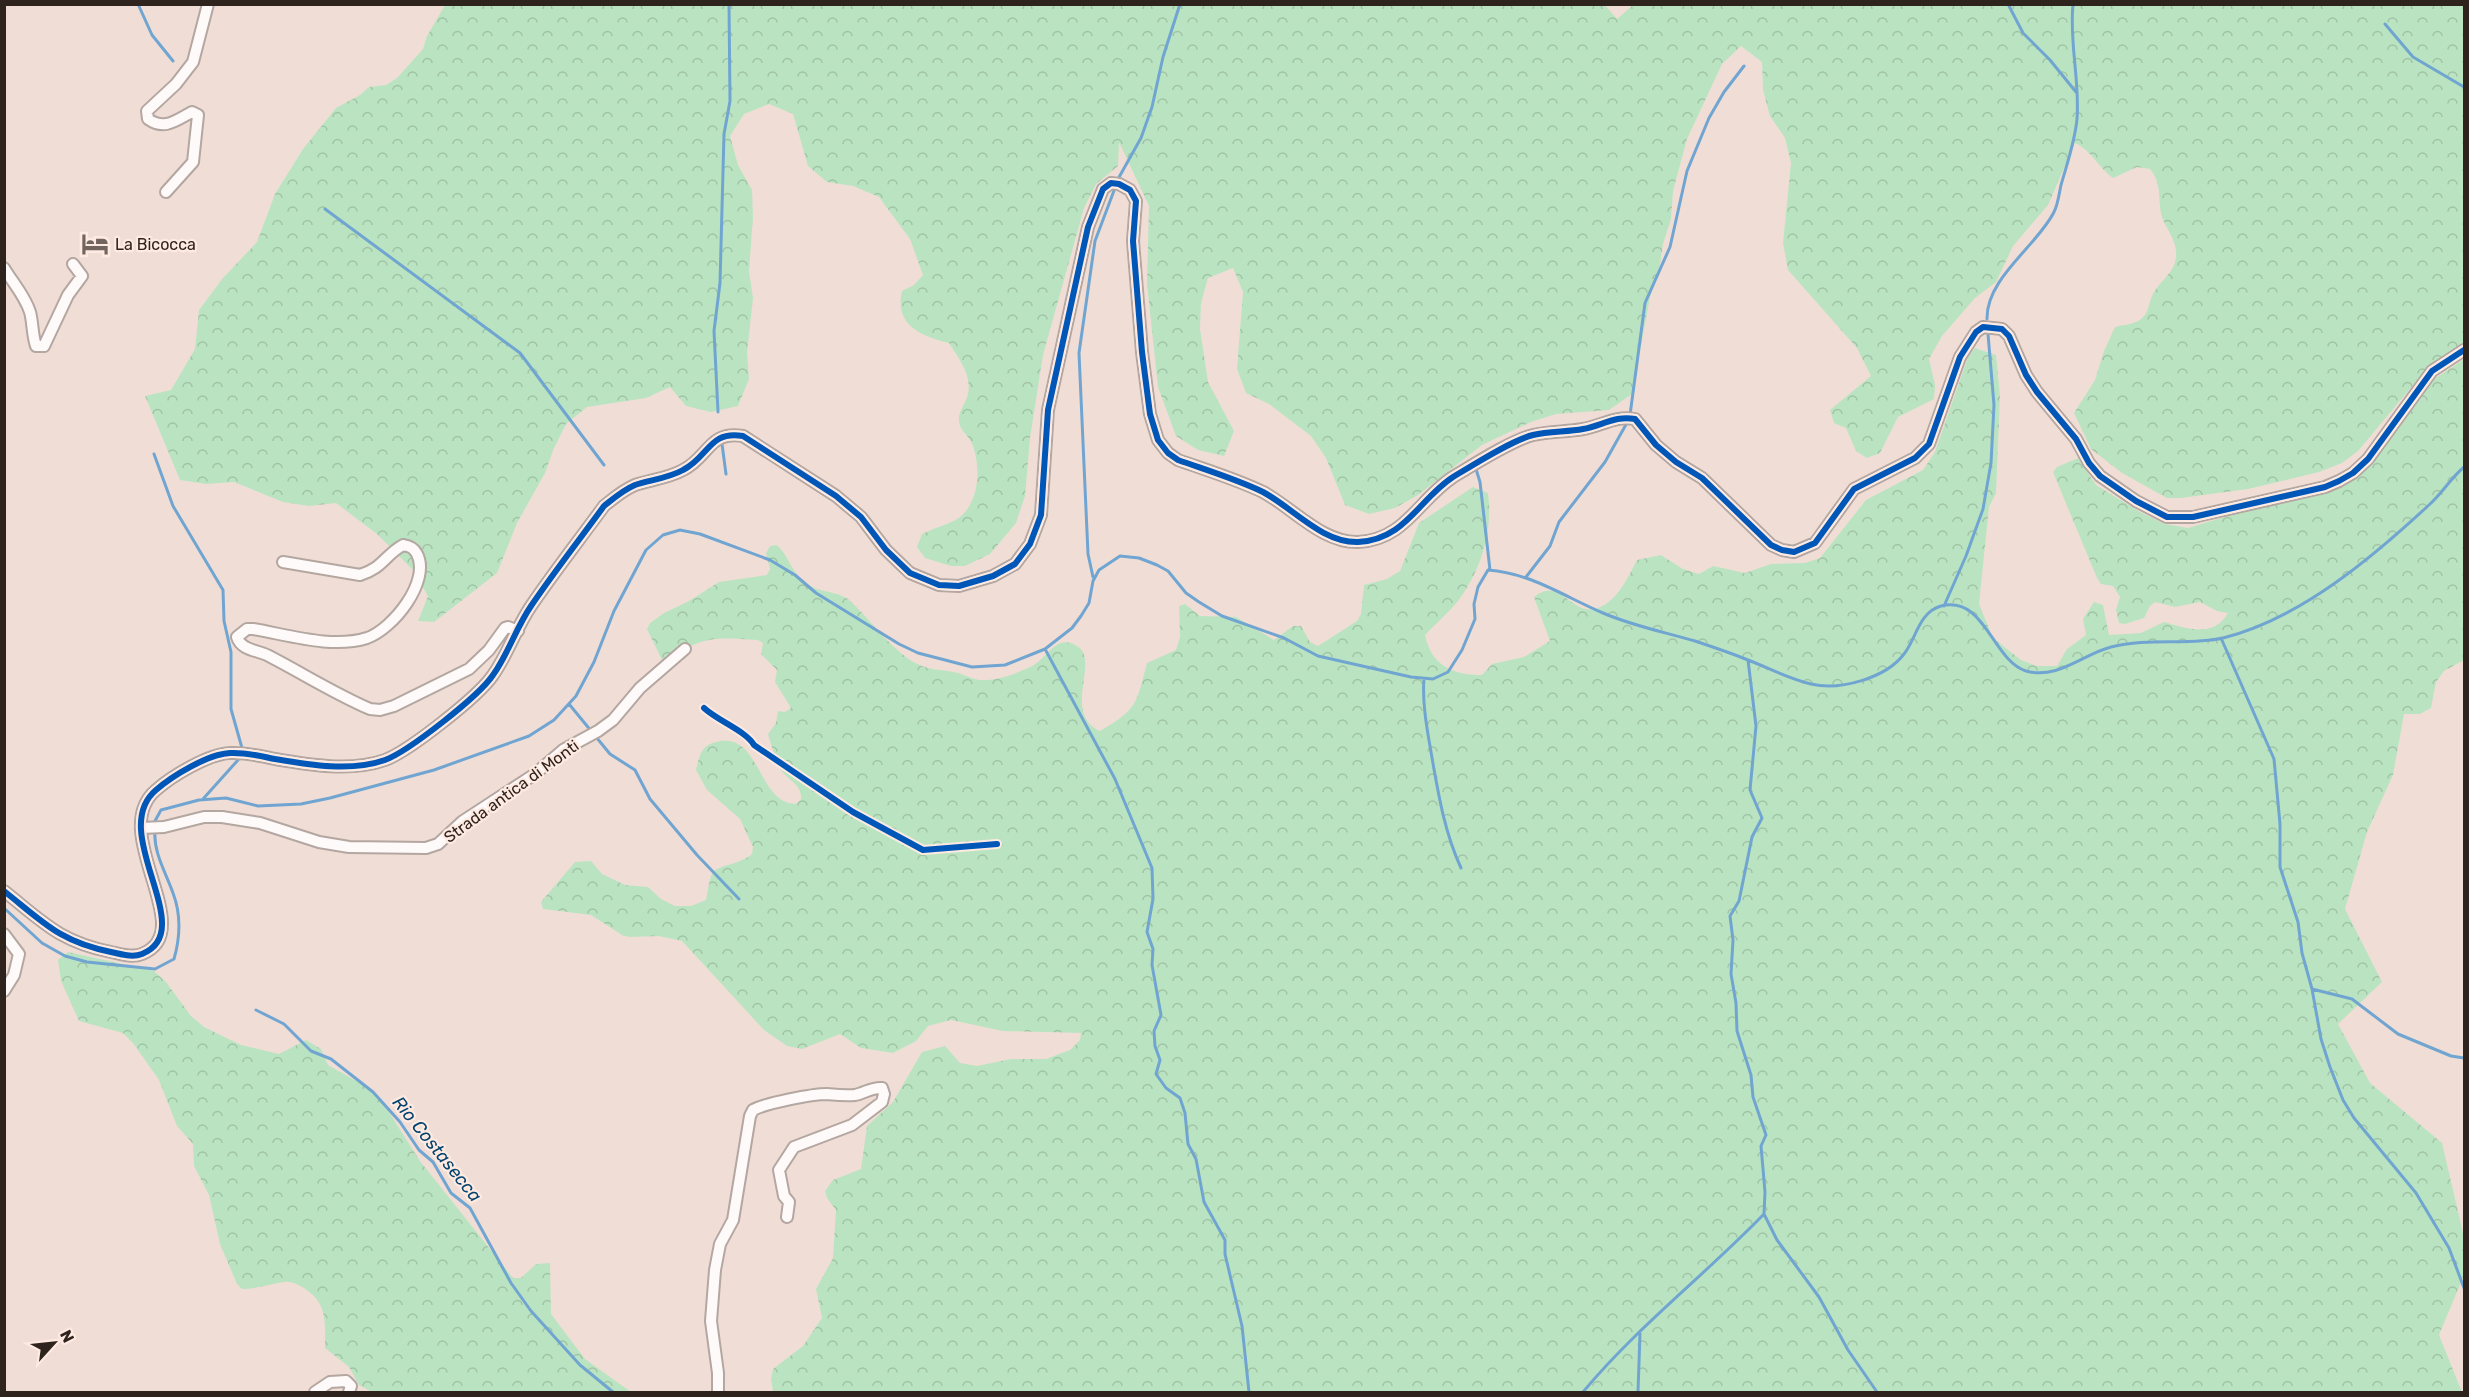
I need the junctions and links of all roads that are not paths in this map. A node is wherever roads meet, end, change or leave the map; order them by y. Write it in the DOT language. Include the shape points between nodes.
graph roads {
  1 [pos="208,4"];
  2 [pos="166,192"];
  3 [pos="73,264"];
  4 [pos="4,268"];
  5 [pos="2464,350"];
  6 [pos="283,562"];
  7 [pos="518,631"];
  8 [pos="686,649"];
  9 [pos="145,827"];
  10 [pos="4,891"];
  11 [pos="4,934"];
  12 [pos="4,991"];
  13 [pos="787,1217"];
  14 [pos="315,1392"];
  15 [pos="350,1392"];
  16 [pos="718,1392"];
  1 -- 2 [label="street" via="193,62 147,111 148,119 155,124 175,123 192,112 198,115 193,162"];
  3 -- 4 [label="street" via="82,276 68,295 44,346 36,346 31,314"];
  5 -- 7 [label="street" via="2432,371 2368,459 2353,473 2325,488 2193,517 2167,517 2100,476 2037,392 2009,336 2002,329 1983,327 1960,357 1929,444 1905,464 1854,489 1815,543 1804,549 1794,552 1771,546 1702,478 1656,445 1635,419 1625,417 1520,440 1445,483 1396,530 1358,542 1329,535 1264,493 1178,460 1158,440 1150,414 1142,352 1133,241 1136,201 1130,190 1111,183 1103,189 1088,227 1050,399 1041,515 1030,544 1015,564 993,576 959,586 939,585 910,573 861,517 836,496 743,436 733,434 718,437 682,471 634,486 604,506 529,608"];
  6 -- 7 [label="street" via="360,575 384,563 402,545 414,549 420,561 414,593 399,614 370,637 348,642 254,629 237,637 244,647 265,654 370,710 394,706 457,676 489,650 505,628"];
  7 -- 9 [label="street" via="493,676 474,695 411,746 385,760 361,766 306,764 227,753 202,762 157,789 146,804"];
  8 -- 9 [label="street, Strada antica di Monti" via="640,688 613,720 563,750 535,774 463,821 438,844 426,848 349,848 260,823 222,817 204,816 165,827"];
  9 -- 10 [label="street" via="144,854 164,921 159,940 144,953 125,955 70,941"];
  11 -- 12 [label="street" via="19,954 14,975"];
  13 -- 16 [label="street" via="789,1202 779,1170 794,1147 852,1125 882,1102 882,1088 858,1095 803,1097 753,1110 733,1220 720,1244 715,1270 711,1320"];
  14 -- 15 [label="street" via="330,1382 346,1381"];
}
